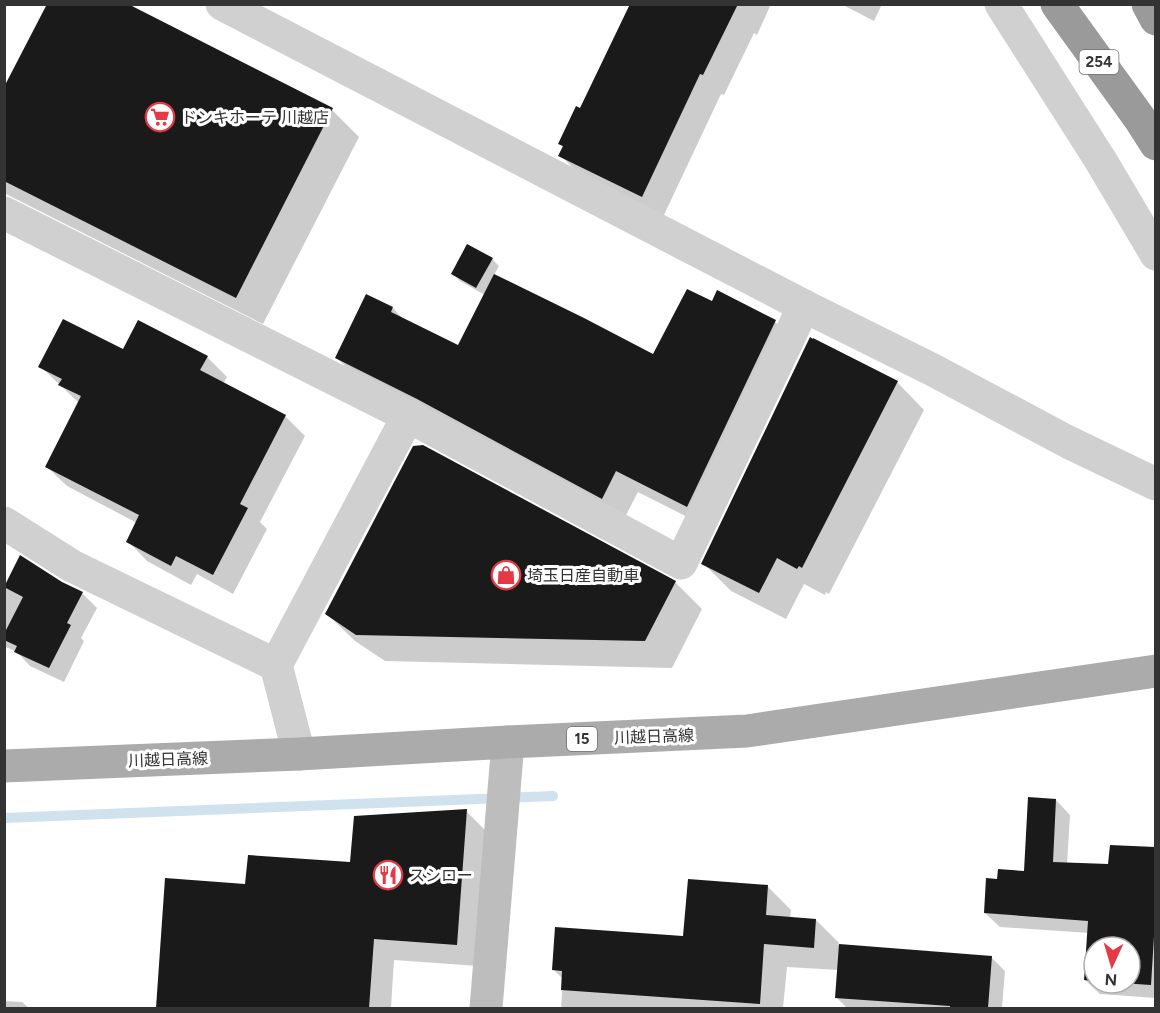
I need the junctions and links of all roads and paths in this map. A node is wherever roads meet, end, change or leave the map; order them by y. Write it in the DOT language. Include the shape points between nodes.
graph roads {
  1 [pos="222,4"];
  2 [pos="1001,4"];
  3 [pos="1057,4"];
  4 [pos="1078,4"];
  5 [pos="1148,4"];
  6 [pos="1155,14"];
  7 [pos="1155,19"];
  8 [pos="1148,131"];
  9 [pos="4,213"];
  10 [pos="1155,254"];
  11 [pos="804,306"];
  12 [pos="408,416"];
  13 [pos="1155,484"];
  14 [pos="4,523"];
  15 [pos="276,665"];
  16 [pos="1155,671"];
  17 [pos="508,742"];
  18 [pos="299,754"];
  19 [pos="4,766"];
  20 [pos="486,1008"];
  1 -- 11 [label="street"];
  2 -- 10 [label="street"];
  3 -- 8 [label="highway, 254"];
  4 -- 8 [label="highway, 254"];
  5 -- 6 [label="highway"];
  5 -- 7 [label="highway"];
  9 -- 12 [label="street"];
  11 -- 12 [label="street" via="681,563"];
  11 -- 13 [label="street"];
  12 -- 15 [label="street"];
  14 -- 15 [label="street" via="72,566"];
  15 -- 18 [label="street"];
  16 -- 17 [label="main road, 川越日高線 / 15" via="747,731"];
  17 -- 18 [label="main road, 川越日高線 / 15"];
  17 -- 20 [label="street"];
  18 -- 19 [label="main road, 川越日高線 / 15"];
}
